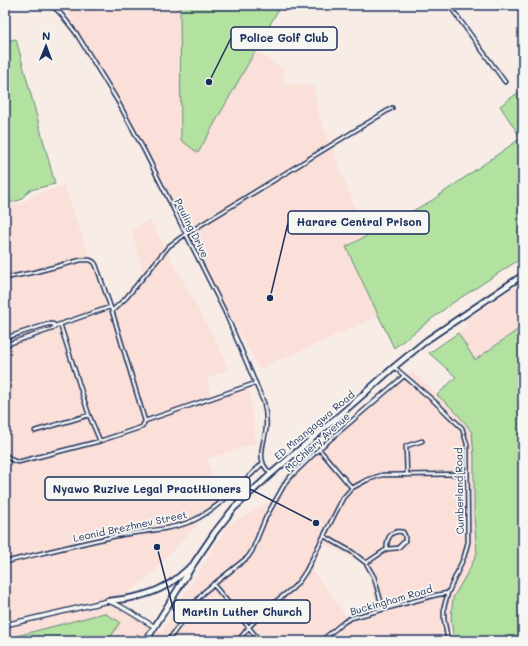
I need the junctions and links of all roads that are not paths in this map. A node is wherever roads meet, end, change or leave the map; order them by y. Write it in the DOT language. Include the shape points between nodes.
graph roads {
  1 [pos="52,5"];
  2 [pos="449,5"];
  3 [pos="505,82"];
  4 [pos="392,108"];
  5 [pos="186,234"];
  6 [pos="523,275"];
  7 [pos="5,278"];
  8 [pos="110,307"];
  9 [pos="112,311"];
  10 [pos="60,324"];
  11 [pos="55,326"];
  12 [pos="16,335"];
  13 [pos="5,338"];
  14 [pos="18,340"];
  15 [pos="5,345"];
  16 [pos="394,366"];
  17 [pos="404,376"];
  18 [pos="256,383"];
  19 [pos="89,415"];
  20 [pos="145,421"];
  21 [pos="35,431"];
  22 [pos="100,441"];
  23 [pos="422,441"];
  24 [pos="319,449"];
  25 [pos="5,454"];
  26 [pos="263,464"];
  27 [pos="271,474"];
  28 [pos="467,474"];
  29 [pos="407,475"];
  30 [pos="352,488"];
  31 [pos="324,536"];
  32 [pos="387,549"];
  33 [pos="5,562"];
  34 [pos="194,563"];
  35 [pos="366,563"];
  36 [pos="213,584"];
  37 [pos="448,593"];
  38 [pos="108,601"];
  39 [pos="383,609"];
  40 [pos="5,625"];
  41 [pos="155,627"];
  42 [pos="249,627"];
  43 [pos="146,641"];
  44 [pos="168,641"];
  45 [pos="238,641"];
  46 [pos="260,641"];
  47 [pos="321,641"];
  48 [pos="448,641"];
  1 -- 5 [label="street, Pauling Drive" via="76,32 117,100"];
  2 -- 3 [label="street"];
  4 -- 5 [label="street"];
  5 -- 9 [label="street" via="169,246"];
  5 -- 18 [label="street, Pauling Drive" via="225,312"];
  6 -- 16 [label="highway, ED Mnangagwa Road" via="440,331"];
  7 -- 8 [label="street" via="90,260 96,266"];
  8 -- 9 [label="street"];
  8 -- 10 [label="street"];
  9 -- 20 [label="street"];
  10 -- 11 [label="street"];
  10 -- 19 [label="street"];
  11 -- 12 [label="street" via="48,324"];
  11 -- 14 [label="street"];
  12 -- 13 [label="street"];
  12 -- 14 [label="street"];
  14 -- 15 [label="street"];
  16 -- 17 [label="street, Cumberland Road"];
  16 -- 27 [label="highway, ED Mnangagwa Road"];
  17 -- 24 [label="street, McChlery Avenue"];
  17 -- 28 [label="street, Cumberland Road" via="436,402 462,428 467,444"];
  18 -- 20 [label="street"];
  18 -- 26 [label="street, Pauling Drive" via="266,416"];
  19 -- 21 [label="street"];
  19 -- 22 [label="street"];
  20 -- 22 [label="street" via="142,427"];
  22 -- 25 [label="street" via="18,462 9,459"];
  23 -- 29 [label="street" via="406,446"];
  24 -- 30 [label="street"];
  24 -- 36 [label="street, McChlery Avenue" via="287,480 266,517 248,557"];
  26 -- 27 [label="street"];
  26 -- 33 [label="street, Leonid Brezhnev Street" via="208,512 192,521"];
  27 -- 34 [label="highway, ED Mnangagwa Road" via="234,508"];
  28 -- 29 [label="street"];
  28 -- 37 [label="street, Cumberland Road" via="468,542"];
  29 -- 30 [label="street" via="382,476"];
  30 -- 31 [label="street" via="343,498"];
  31 -- 35 [label="street"];
  31 -- 42 [label="street" via="300,580"];
  32 -- 32 [label="street" via="391,534 398,530 403,532 405,541 398,548"];
  32 -- 35 [label="street"];
  34 -- 38 [label="highway" via="176,579 156,591"];
  34 -- 41 [label="highway, ED Mnangagwa Road"];
  35 -- 39 [label="street" via="374,577"];
  36 -- 42 [label="street"];
  36 -- 44 [label="street, McChlery Avenue" via="194,604"];
  37 -- 39 [label="street, Buckingham Road"];
  37 -- 48 [label="street, Cumberland Road" via="443,612"];
  38 -- 40 [label="main road"];
  38 -- 41 [label="main road"];
  39 -- 47 [label="street, Buckingham Road" via="351,618"];
  41 -- 43 [label="highway, ED Mnangagwa Road"];
  42 -- 45 [label="street"];
  42 -- 46 [label="street"];
}
